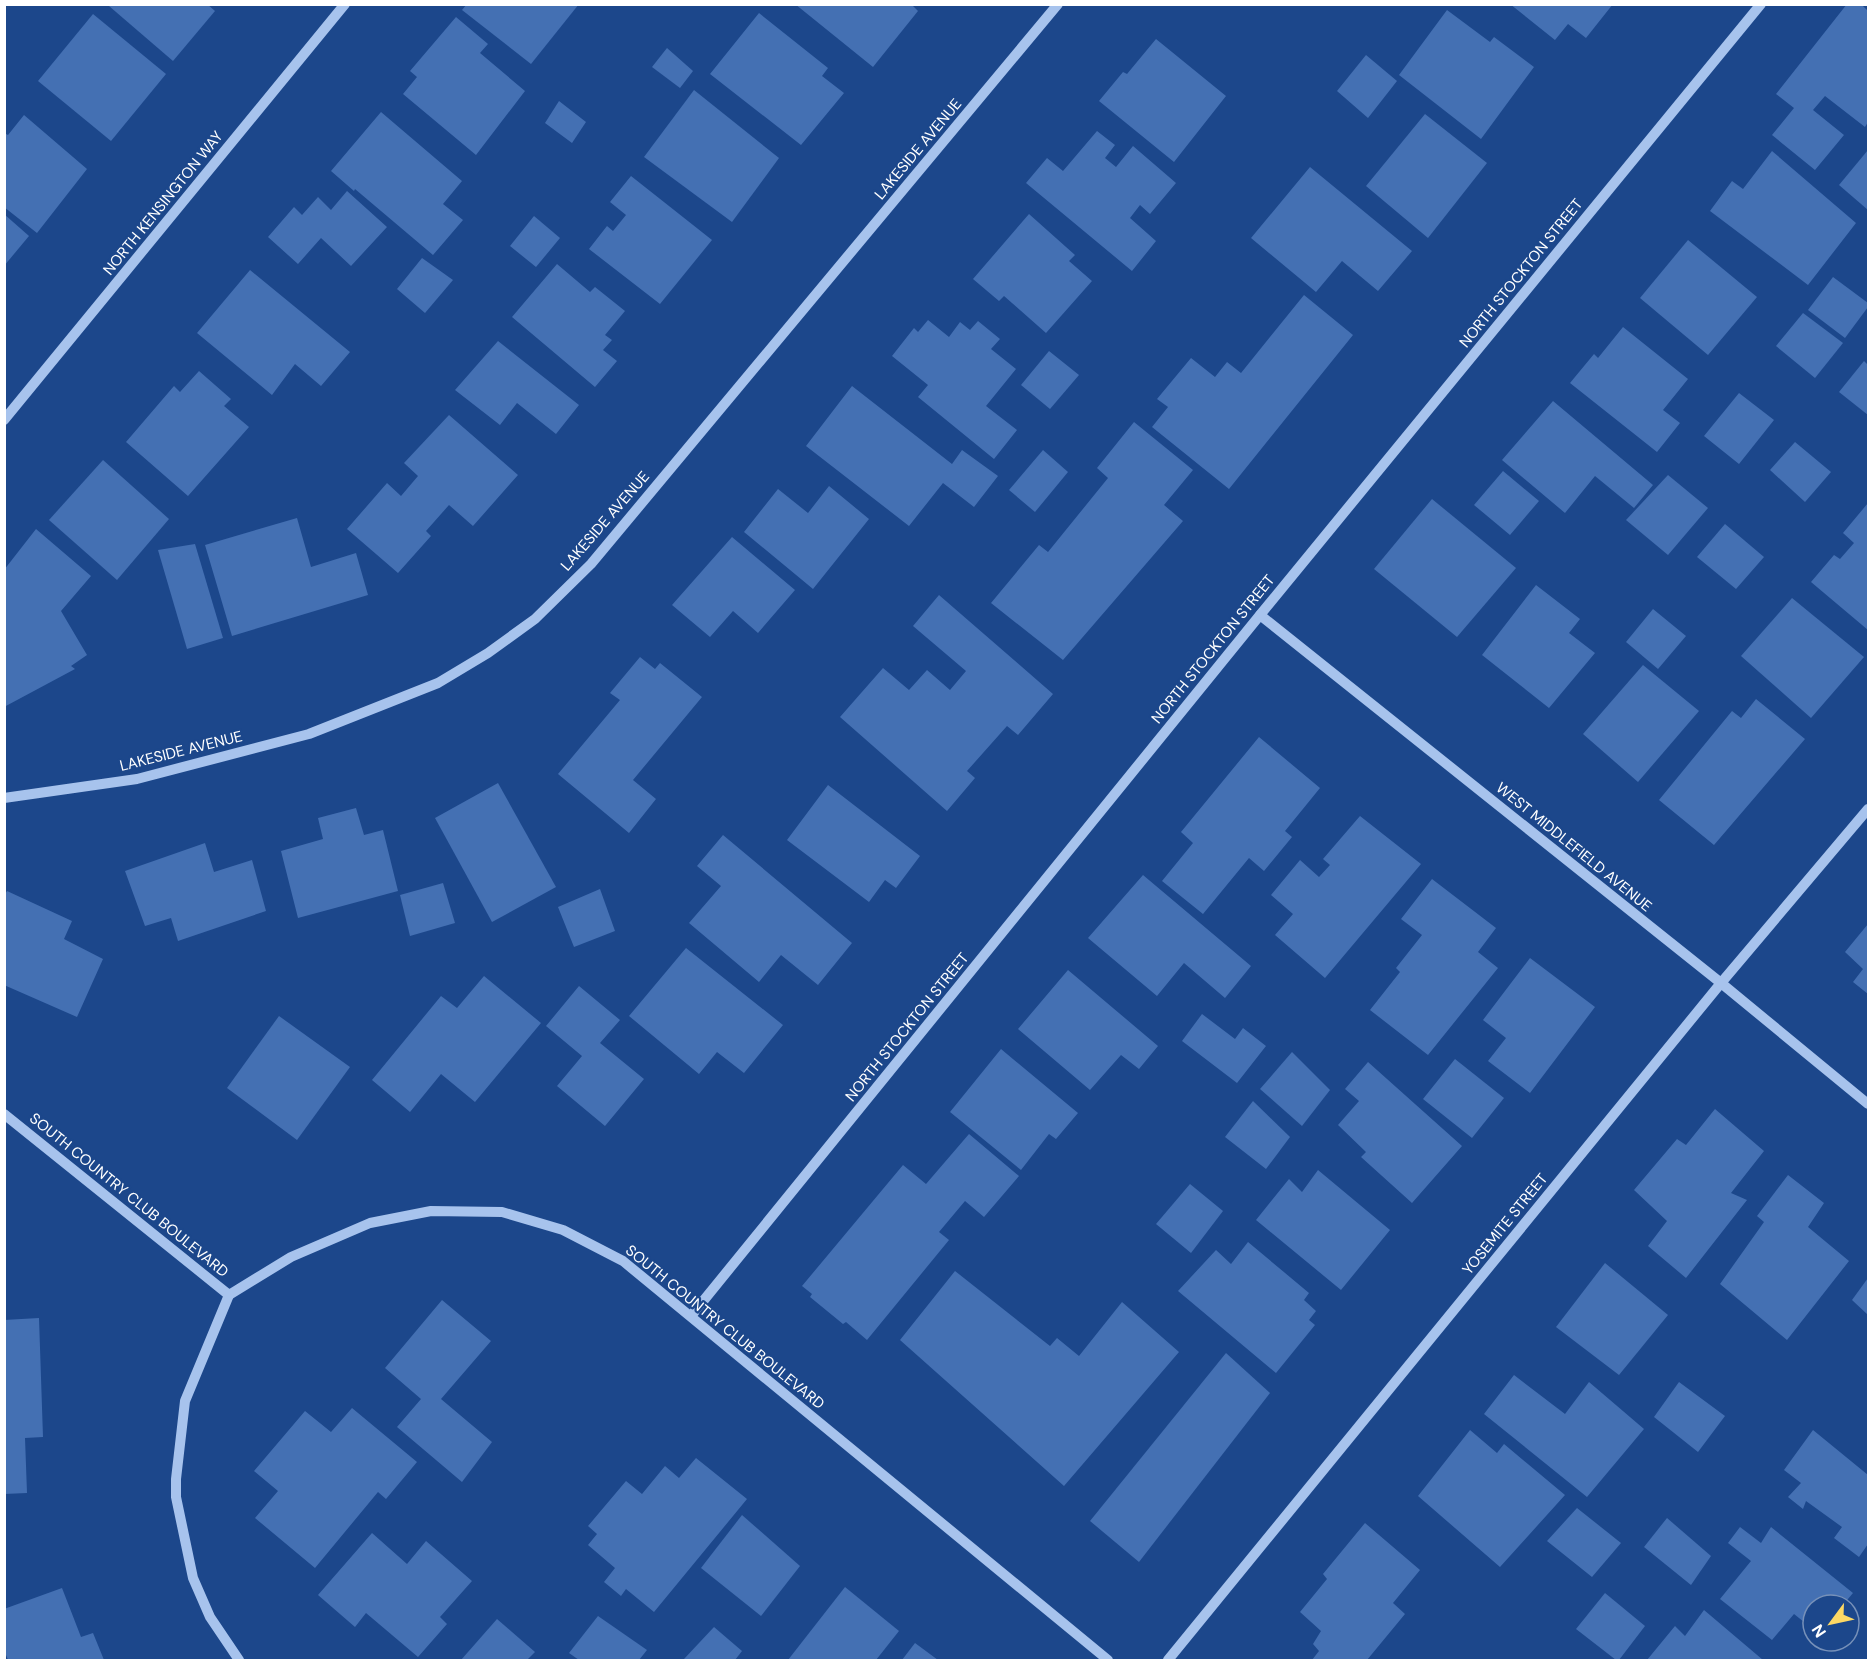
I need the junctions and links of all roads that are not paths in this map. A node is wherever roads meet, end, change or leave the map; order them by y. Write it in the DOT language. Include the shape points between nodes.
graph roads {
  1 [pos="345,4"];
  2 [pos="1058,4"];
  3 [pos="1761,4"];
  4 [pos="4,420"];
  5 [pos="1260,615"];
  6 [pos="4,798"];
  7 [pos="1869,809"];
  8 [pos="1721,983"];
  9 [pos="1869,1104"];
  10 [pos="4,1114"];
  11 [pos="229,1295"];
  12 [pos="691,1316"];
  13 [pos="240,1660"];
  14 [pos="1108,1660"];
  15 [pos="1168,1660"];
  1 -- 4 [label="street, NORTH KENSINGTON WAY"];
  2 -- 6 [label="street, LAKESIDE AVENUE" via="591,564 535,619 438,683 309,734 137,779"];
  3 -- 5 [label="street, NORTH STOCKTON STREET"];
  5 -- 8 [label="street, WEST MIDDLEFIELD AVENUE"];
  5 -- 12 [label="street, NORTH STOCKTON STREET"];
  7 -- 8 [label="street, YOSEMITE STREET"];
  8 -- 9 [label="street, WEST MIDDLEFIELD AVENUE"];
  8 -- 15 [label="street, YOSEMITE STREET"];
  10 -- 11 [label="street, SOUTH COUNTRY CLUB BOULEVARD"];
  11 -- 12 [label="street, SOUTH COUNTRY CLUB BOULEVARD" via="291,1257 370,1223 431,1211 502,1212 563,1230 623,1261"];
  11 -- 13 [label="street" via="185,1401 176,1497 193,1578 210,1617"];
  12 -- 14 [label="street, SOUTH COUNTRY CLUB BOULEVARD"];
}
